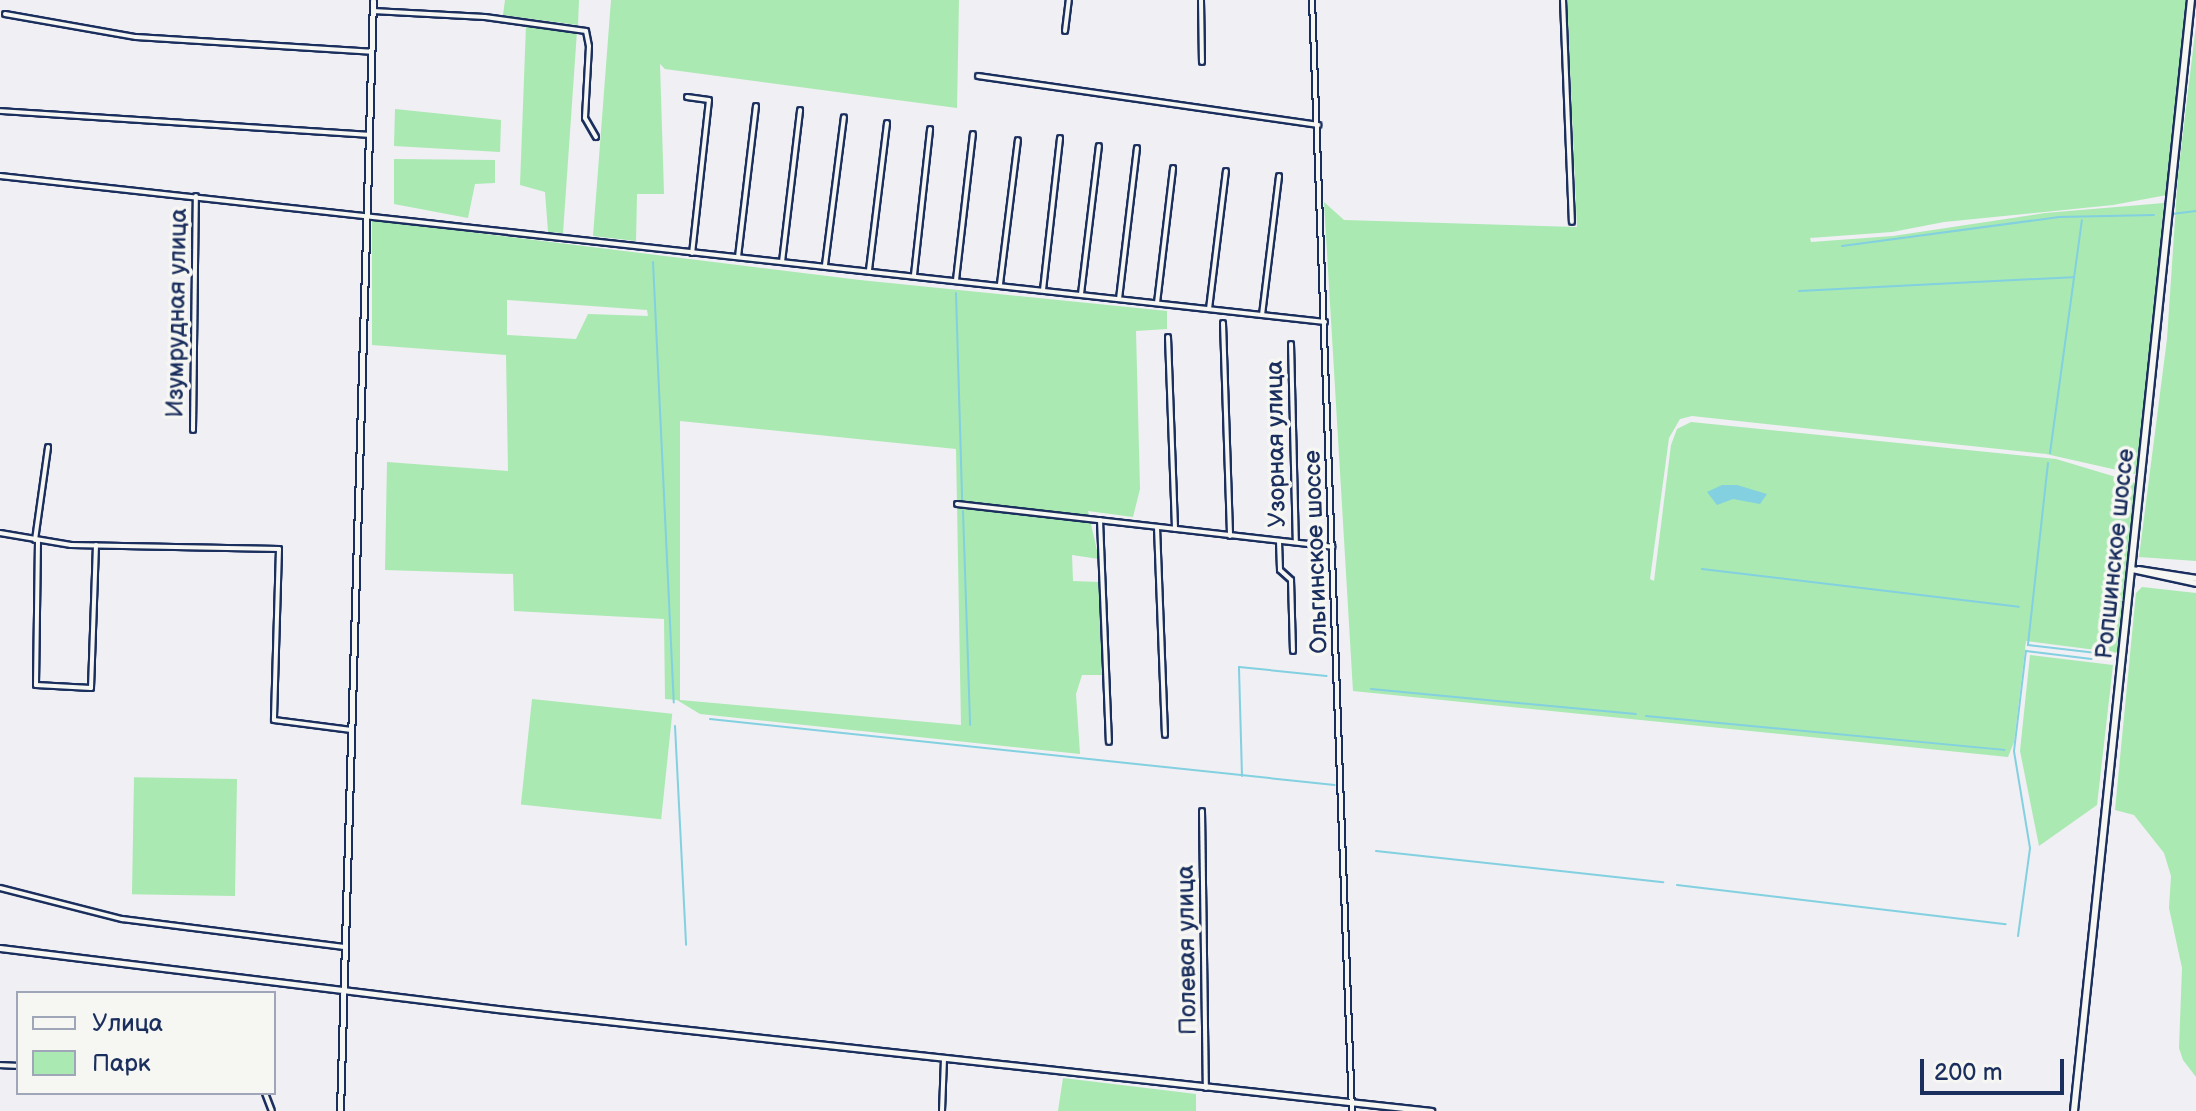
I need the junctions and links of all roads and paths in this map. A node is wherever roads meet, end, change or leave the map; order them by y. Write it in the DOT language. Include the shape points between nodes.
graph roads {
  1 [pos="373,0"];
  2 [pos="1069,0"];
  3 [pos="1201,0"];
  4 [pos="1312,0"];
  5 [pos="1563,0"];
  6 [pos="2191,0"];
  7 [pos="373,11"];
  8 [pos="5,14"];
  9 [pos="1065,31"];
  10 [pos="372,52"];
  11 [pos="1202,62"];
  12 [pos="978,76"];
  13 [pos="687,97"];
  14 [pos="756,106"];
  15 [pos="800,110"];
  16 [pos="0,111"];
  17 [pos="844,117"];
  18 [pos="887,123"];
  19 [pos="1318,125"];
  20 [pos="930,129"];
  21 [pos="973,134"];
  22 [pos="369,135"];
  23 [pos="596,137"];
  24 [pos="1060,138"];
  25 [pos="1018,140"];
  26 [pos="1099,146"];
  27 [pos="1137,148"];
  28 [pos="1173,168"];
  29 [pos="1226,171"];
  30 [pos="0,176"];
  31 [pos="1279,176"];
  32 [pos="196,196"];
  33 [pos="366,217"];
  34 [pos="1572,222"];
  35 [pos="692,253"];
  36 [pos="738,257"];
  37 [pos="782,262"];
  38 [pos="825,266"];
  39 [pos="869,270"];
  40 [pos="914,275"];
  41 [pos="956,280"];
  42 [pos="1000,285"];
  43 [pos="1043,290"];
  44 [pos="1081,294"];
  45 [pos="1119,299"];
  46 [pos="1157,303"];
  47 [pos="1209,309"];
  48 [pos="1262,315"];
  49 [pos="1325,322"];
  50 [pos="1223,323"];
  51 [pos="1168,337"];
  52 [pos="1291,344"];
  53 [pos="193,430"];
  54 [pos="48,447"];
  55 [pos="957,504"];
  56 [pos="1100,520"];
  57 [pos="1157,527"];
  58 [pos="1175,529"];
  59 [pos="0,533"];
  60 [pos="1230,536"];
  61 [pos="37,540"];
  62 [pos="1279,541"];
  63 [pos="1296,543"];
  64 [pos="96,545"];
  65 [pos="1333,547"];
  66 [pos="2132,569"];
  67 [pos="2196,580"];
  68 [pos="1293,651"];
  69 [pos="351,730"];
  70 [pos="1165,735"];
  71 [pos="1109,742"];
  72 [pos="1202,811"];
  73 [pos="0,888"];
  74 [pos="344,947"];
  75 [pos="0,948"];
  76 [pos="343,989"];
  77 [pos="944,1058"];
  78 [pos="1206,1088"];
  79 [pos="1352,1103"];
  80 [pos="340,1111"];
  81 [pos="942,1111"];
  82 [pos="1352,1111"];
  83 [pos="1431,1111"];
  84 [pos="2074,1111"];
  1 -- 7 [label="street"];
  2 -- 9 [label="street"];
  3 -- 11 [label="street"];
  4 -- 19 [label="street, Ольгинское шоссе"];
  5 -- 34 [label="street"];
  6 -- 66 [label="main road, Ропшинское шоссе"];
  7 -- 10 [label="street"];
  7 -- 23 [label="street" via="485,17 586,31 585,118"];
  8 -- 10 [label="street" via="136,37"];
  10 -- 22 [label="street"];
  12 -- 19 [label="street"];
  13 -- 35 [label="street" via="709,100"];
  14 -- 36 [label="street"];
  15 -- 37 [label="street"];
  16 -- 22 [label="street"];
  17 -- 38 [label="street"];
  18 -- 39 [label="street"];
  19 -- 49 [label="street, Ольгинское шоссе"];
  20 -- 40 [label="street"];
  21 -- 41 [label="street"];
  22 -- 33 [label="street"];
  24 -- 43 [label="street"];
  25 -- 42 [label="street"];
  26 -- 44 [label="street"];
  27 -- 45 [label="street"];
  28 -- 46 [label="street"];
  29 -- 47 [label="street"];
  30 -- 32 [label="street"];
  31 -- 48 [label="street"];
  32 -- 33 [label="street"];
  32 -- 53 [label="street, Изумрудная улица"];
  33 -- 35 [label="street"];
  33 -- 69 [label="street"];
  35 -- 36 [label="street"];
  36 -- 37 [label="street"];
  37 -- 38 [label="street"];
  38 -- 39 [label="street"];
  39 -- 40 [label="street"];
  40 -- 41 [label="street"];
  41 -- 42 [label="street"];
  42 -- 43 [label="street"];
  43 -- 44 [label="street"];
  44 -- 45 [label="street"];
  45 -- 46 [label="street"];
  46 -- 47 [label="street"];
  47 -- 48 [label="street"];
  48 -- 49 [label="street"];
  49 -- 65 [label="street, Ольгинское шоссе"];
  50 -- 60 [label="street"];
  51 -- 58 [label="street"];
  52 -- 63 [label="street, Узорная улица"];
  54 -- 61 [label="street"];
  55 -- 56 [label="street"];
  56 -- 57 [label="street"];
  56 -- 71 [label="street"];
  57 -- 58 [label="street"];
  57 -- 70 [label="street"];
  58 -- 60 [label="street"];
  59 -- 61 [label="street"];
  60 -- 62 [label="street"];
  61 -- 64 [label="street"];
  61 -- 64 [label="street" via="36,685 91,688"];
  62 -- 63 [label="street"];
  62 -- 68 [label="street" via="1280,570 1291,580"];
  63 -- 65 [label="street"];
  64 -- 69 [label="street" via="279,549 274,720"];
  65 -- 79 [label="street, Ольгинское шоссе"];
  66 -- 67 [label="street"];
  66 -- 84 [label="main road, Ропшинское шоссе"];
  69 -- 74 [label="street"];
  72 -- 78 [label="street, Полевая улица"];
  73 -- 74 [label="street" via="122,919"];
  74 -- 76 [label="street"];
  75 -- 76 [label="street"];
  76 -- 77 [label="street"];
  76 -- 80 [label="street"];
  77 -- 78 [label="street"];
  77 -- 81 [label="street"];
  78 -- 79 [label="street"];
  79 -- 82 [label="street, Ольгинское шоссе"];
  79 -- 83 [label="street"];
}
